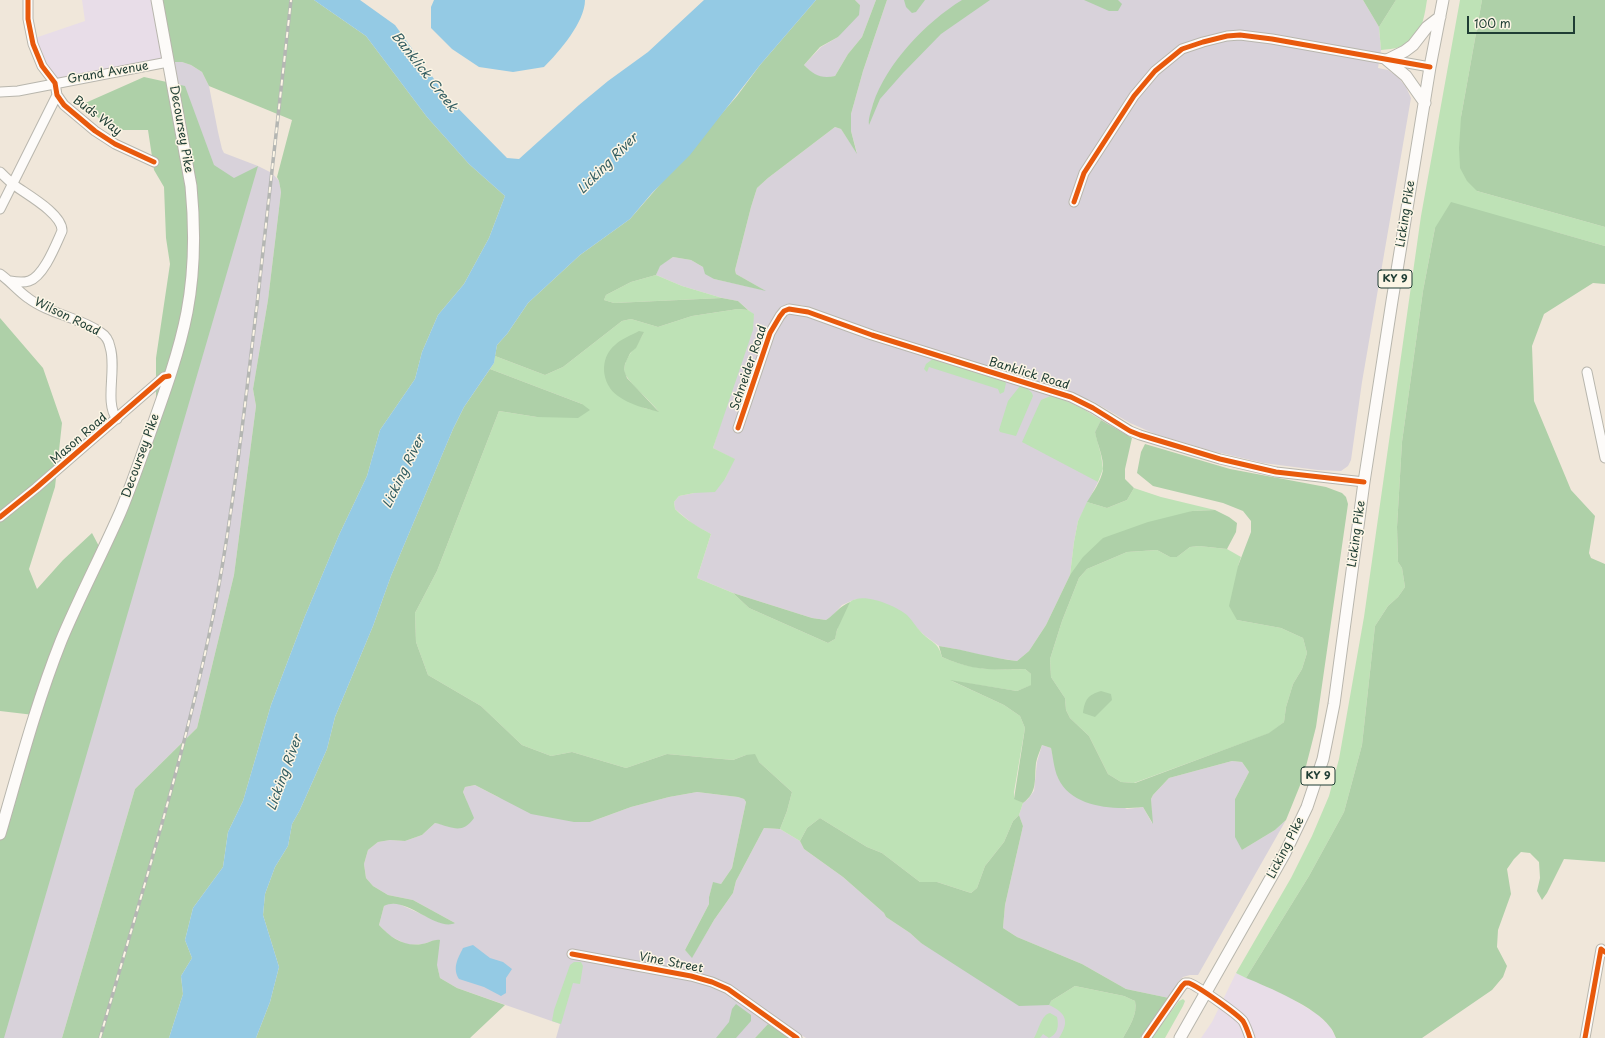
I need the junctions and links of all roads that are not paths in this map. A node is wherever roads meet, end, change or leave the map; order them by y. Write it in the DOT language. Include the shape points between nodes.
graph roads {
  1 [pos="28,0"];
  2 [pos="157,0"];
  3 [pos="1443,0"];
  4 [pos="1440,17"];
  5 [pos="1387,60"];
  6 [pos="168,62"];
  7 [pos="1430,67"];
  8 [pos="54,83"];
  9 [pos="0,92"];
  10 [pos="57,95"];
  11 [pos="1425,103"];
  12 [pos="154,162"];
  13 [pos="0,172"];
  14 [pos="12,184"];
  15 [pos="1074,202"];
  16 [pos="0,209"];
  17 [pos="0,274"];
  18 [pos="10,281"];
  19 [pos="824,317"];
  20 [pos="1587,372"];
  21 [pos="170,376"];
  22 [pos="117,419"];
  23 [pos="738,428"];
  24 [pos="1605,458"];
  25 [pos="1364,482"];
  26 [pos="0,517"];
  27 [pos="0,834"];
  28 [pos="1603,950"];
  29 [pos="572,954"];
  30 [pos="1206,994"];
  31 [pos="797,1038"];
  32 [pos="1146,1038"];
  33 [pos="1180,1038"];
  34 [pos="1250,1038"];
  35 [pos="1585,1038"];
  1 -- 8 [label="street, Buds Way" via="28,19 33,44 42,66"];
  2 -- 6 [label="main road, Decoursey Pike"];
  3 -- 4 [label="main road, Licking Pike / KY 9"];
  4 -- 5 [label="main road" via="1427,26 1413,45"];
  4 -- 7 [label="main road, Licking Pike / KY 9"];
  5 -- 7 [label="street"];
  5 -- 11 [label="main road" via="1406,76"];
  5 -- 15 [label="street" via="1240,35 1227,36 1182,49 1155,71 1134,96 1084,173"];
  6 -- 8 [label="street, Grand Avenue"];
  6 -- 21 [label="main road, Decoursey Pike" via="191,186 194,247 187,313"];
  7 -- 11 [label="main road, Licking Pike / KY 9"];
  8 -- 9 [label="street, Grand Avenue"];
  8 -- 10 [label="street, Buds Way"];
  10 -- 12 [label="street, Buds Way" via="64,105 95,131 115,144"];
  10 -- 14 [label="street"];
  11 -- 25 [label="main road, Licking Pike / KY 9"];
  13 -- 14 [label="street"];
  14 -- 16 [label="street"];
  14 -- 18 [label="street" via="56,217 62,231 36,277 30,281"];
  17 -- 18 [label="street, Wilson Road"];
  18 -- 22 [label="street, Wilson Road" via="27,298 105,336 112,357 112,413"];
  19 -- 23 [label="street, Schneider Road" via="789,309 780,316 770,332"];
  19 -- 25 [label="street, Banklick Road" via="872,335 1071,397 1130,431 1163,443 1258,468"];
  20 -- 24 [label="street"];
  21 -- 22 [label="street, Mason Road" via="164,377"];
  21 -- 27 [label="main road, Decoursey Pike" via="120,512 78,601 43,688"];
  22 -- 26 [label="street, Mason Road"];
  25 -- 30 [label="main road, Licking Pike / KY 9" via="1334,704 1323,759 1292,840"];
  28 -- 35 [label="street"];
  29 -- 31 [label="street, Vine Street" via="712,982 733,992"];
  30 -- 32 [label="street" via="1192,984 1185,983"];
  30 -- 33 [label="main road, Licking Pike / KY 9"];
  30 -- 34 [label="street" via="1235,1013 1243,1021"];
}
